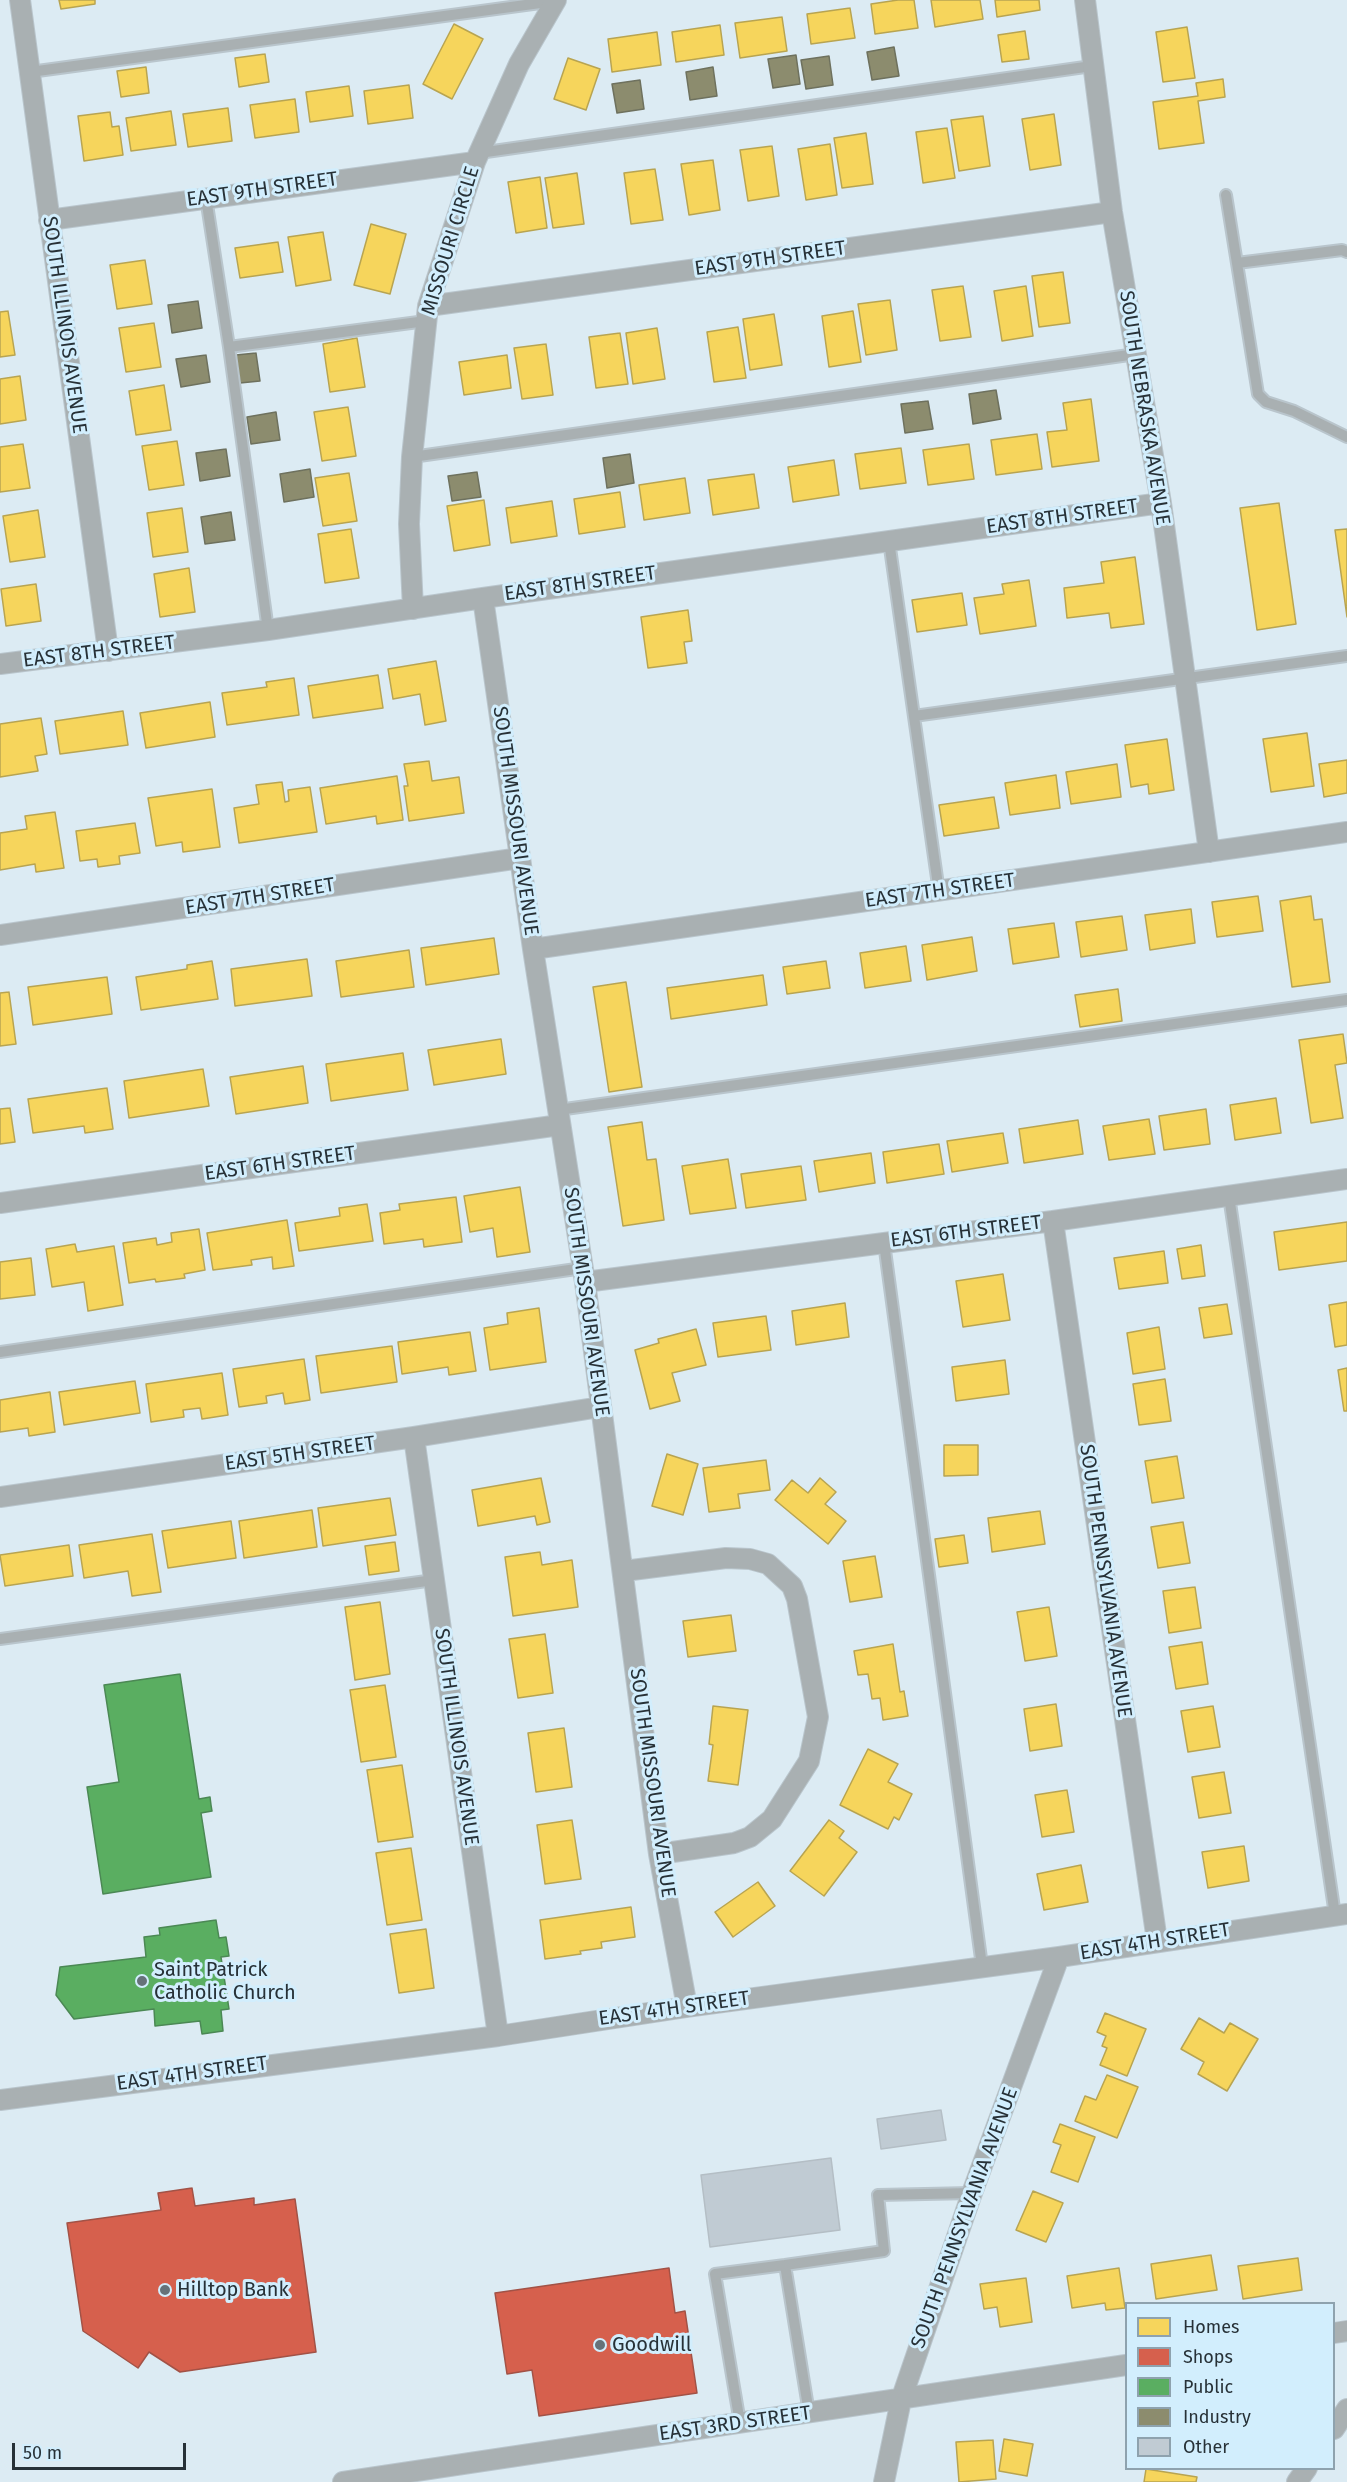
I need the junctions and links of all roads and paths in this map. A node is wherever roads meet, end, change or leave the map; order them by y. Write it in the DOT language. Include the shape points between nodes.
graph roads {
  1 [pos="20,0"];
  2 [pos="556,0"];
  3 [pos="1085,0"];
  4 [pos="1092,66"];
  5 [pos="30,72"];
  6 [pos="477,157"];
  7 [pos="1226,195"];
  8 [pos="206,198"];
  9 [pos="1112,212"];
  10 [pos="50,220"];
  11 [pos="1347,252"];
  12 [pos="1237,263"];
  13 [pos="427,314"];
  14 [pos="229,347"];
  15 [pos="1136,354"];
  16 [pos="1347,437"];
  17 [pos="412,457"];
  18 [pos="1161,503"];
  19 [pos="889,541"];
  20 [pos="483,598"];
  21 [pos="413,609"];
  22 [pos="268,630"];
  23 [pos="108,651"];
  24 [pos="1347,656"];
  25 [pos="0,664"];
  26 [pos="1185,679"];
  27 [pos="914,716"];
  28 [pos="1347,832"];
  29 [pos="1209,852"];
  30 [pos="520,858"];
  31 [pos="939,892"];
  32 [pos="0,935"];
  33 [pos="533,949"];
  34 [pos="1347,1000"];
  35 [pos="559,1118"];
  36 [pos="1347,1179"];
  37 [pos="1229,1196"];
  38 [pos="0,1203"];
  39 [pos="1053,1221"];
  40 [pos="884,1243"];
  41 [pos="584,1275"];
  42 [pos="0,1352"];
  43 [pos="600,1407"];
  44 [pos="414,1437"];
  45 [pos="0,1497"];
  46 [pos="624,1571"];
  47 [pos="434,1580"];
  48 [pos="0,1639"];
  49 [pos="659,1854"];
  50 [pos="1341,1914"];
  51 [pos="1157,1941"];
  52 [pos="1059,1957"];
  53 [pos="982,1966"];
  54 [pos="687,2007"];
  55 [pos="498,2036"];
  56 [pos="0,2100"];
  57 [pos="972,2193"];
  58 [pos="785,2265"];
  59 [pos="1125,2365"];
  60 [pos="900,2400"];
  61 [pos="1347,2409"];
  62 [pos="808,2414"];
  63 [pos="740,2423"];
  64 [pos="1335,2427"];
  65 [pos="343,2482"];
  66 [pos="884,2482"];
  1 -- 5 [label="street, SOUTH ILLINOIS AVENUE"];
  2 -- 5 [label="lane"];
  2 -- 6 [label="street, MISSOURI CIRCLE" via="519,64"];
  3 -- 4 [label="street, SOUTH NEBRASKA AVENUE"];
  4 -- 6 [label="lane"];
  4 -- 9 [label="street, SOUTH NEBRASKA AVENUE"];
  5 -- 10 [label="street, SOUTH ILLINOIS AVENUE"];
  6 -- 8 [label="street, EAST 9TH STREET"];
  6 -- 13 [label="street, MISSOURI CIRCLE"];
  7 -- 12 [label="lane"];
  8 -- 10 [label="street, EAST 9TH STREET"];
  8 -- 14 [label="lane"];
  9 -- 13 [label="street, EAST 9TH STREET"];
  9 -- 15 [label="street, SOUTH NEBRASKA AVENUE"];
  10 -- 23 [label="street, SOUTH ILLINOIS AVENUE"];
  11 -- 12 [label="lane"];
  12 -- 16 [label="lane" via="1258,394 1266,402"];
  13 -- 14 [label="lane"];
  13 -- 17 [label="street, MISSOURI CIRCLE"];
  14 -- 22 [label="lane"];
  15 -- 17 [label="lane"];
  15 -- 18 [label="street, SOUTH NEBRASKA AVENUE"];
  17 -- 21 [label="street, MISSOURI CIRCLE" via="409,524"];
  18 -- 19 [label="street, EAST 8TH STREET"];
  18 -- 26 [label="street, SOUTH NEBRASKA AVENUE"];
  19 -- 20 [label="street, EAST 8TH STREET"];
  19 -- 27 [label="lane"];
  20 -- 21 [label="street, EAST 8TH STREET"];
  20 -- 30 [label="street, SOUTH MISSOURI AVENUE"];
  21 -- 22 [label="street, EAST 8TH STREET"];
  22 -- 23 [label="street, EAST 8TH STREET"];
  23 -- 25 [label="street, EAST 8TH STREET"];
  24 -- 26 [label="lane"];
  26 -- 27 [label="lane"];
  26 -- 29 [label="street, SOUTH NEBRASKA AVENUE"];
  27 -- 31 [label="lane"];
  28 -- 29 [label="street, EAST 7TH STREET"];
  29 -- 31 [label="street, EAST 7TH STREET"];
  30 -- 32 [label="street, EAST 7TH STREET"];
  30 -- 33 [label="street, SOUTH MISSOURI AVENUE"];
  31 -- 33 [label="street, EAST 7TH STREET"];
  33 -- 35 [label="street, SOUTH MISSOURI AVENUE"];
  34 -- 35 [label="lane"];
  35 -- 38 [label="street, EAST 6TH STREET"];
  35 -- 41 [label="street, SOUTH MISSOURI AVENUE"];
  36 -- 37 [label="street, EAST 6TH STREET"];
  37 -- 39 [label="street, EAST 6TH STREET"];
  37 -- 50 [label="lane"];
  39 -- 40 [label="street, EAST 6TH STREET"];
  39 -- 51 [label="street, SOUTH PENNSYLVANIA AVENUE"];
  40 -- 41 [label="street, EAST 6TH STREET"];
  40 -- 53 [label="lane"];
  41 -- 42 [label="lane"];
  41 -- 43 [label="street, SOUTH MISSOURI AVENUE"];
  43 -- 44 [label="street, EAST 5TH STREET"];
  43 -- 46 [label="street, SOUTH MISSOURI AVENUE"];
  44 -- 45 [label="street, EAST 5TH STREET"];
  44 -- 47 [label="street, SOUTH ILLINOIS AVENUE"];
  46 -- 49 [label="street, SOUTH MISSOURI AVENUE"];
  46 -- 49 [label="street" via="726,1558 768,1564 784,1576 795,1592 818,1717 809,1761 772,1819 750,1837 734,1843"];
  47 -- 48 [label="lane"];
  47 -- 55 [label="street, SOUTH ILLINOIS AVENUE"];
  49 -- 54 [label="street, SOUTH MISSOURI AVENUE"];
  50 -- 51 [label="street, EAST 4TH STREET"];
  51 -- 52 [label="street, EAST 4TH STREET"];
  52 -- 53 [label="street, EAST 4TH STREET"];
  52 -- 57 [label="street, SOUTH PENNSYLVANIA AVENUE"];
  53 -- 54 [label="street, EAST 4TH STREET"];
  54 -- 55 [label="street, EAST 4TH STREET"];
  55 -- 56 [label="street, EAST 4TH STREET"];
  57 -- 58 [label="lane" via="878,2195 884,2251"];
  57 -- 60 [label="street, SOUTH PENNSYLVANIA AVENUE"];
  58 -- 62 [label="lane"];
  58 -- 63 [label="lane" via="715,2274"];
  59 -- 60 [label="street, EAST 3RD STREET"];
  60 -- 62 [label="street, EAST 3RD STREET"];
  60 -- 66 [label="street, SOUTH PENNSYLVANIA AVENUE"];
  61 -- 64 [label="street"];
  62 -- 63 [label="street, EAST 3RD STREET"];
  63 -- 65 [label="street, EAST 3RD STREET"];
}
